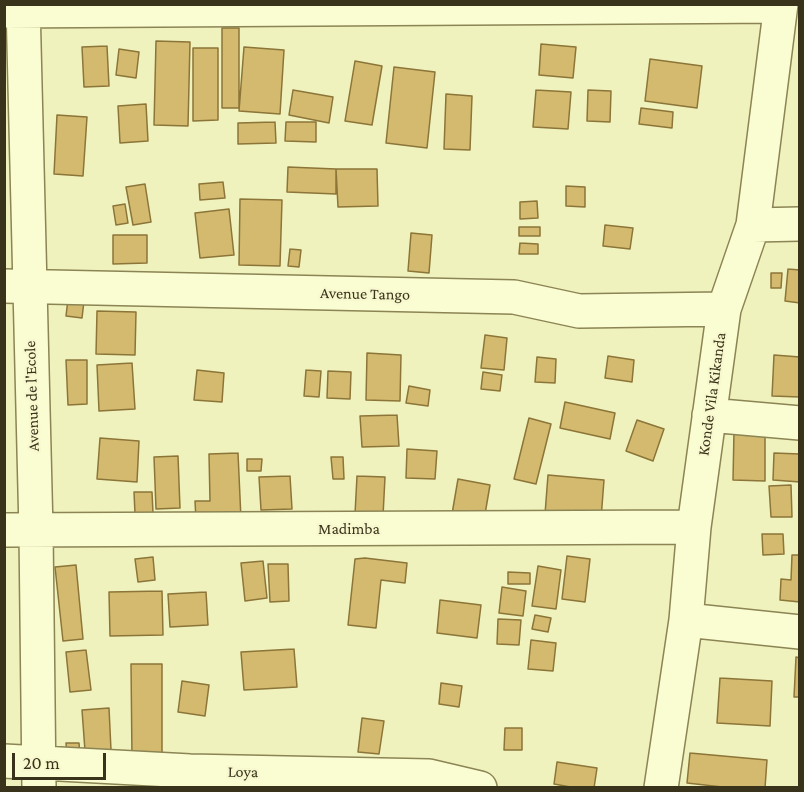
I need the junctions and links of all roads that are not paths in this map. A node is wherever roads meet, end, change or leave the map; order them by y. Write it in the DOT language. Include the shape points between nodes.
graph roads {
  1 [pos="780,5"];
  2 [pos="17,9"];
  3 [pos="800,224"];
  4 [pos="753,225"];
  5 [pos="16,286"];
  6 [pos="724,309"];
  7 [pos="709,415"];
  8 [pos="800,423"];
  9 [pos="694,526"];
  10 [pos="20,530"];
  11 [pos="686,620"];
  12 [pos="800,632"];
  13 [pos="4,761"];
  14 [pos="40,775"];
  15 [pos="480,788"];
  16 [pos="661,788"];
  1 -- 2 [label="street"];
  1 -- 4 [label="street, Konde Vila Kikanda"];
  2 -- 5 [label="street, Avenue de l'Ecole"];
  3 -- 4 [label="street"];
  4 -- 6 [label="street, Konde Vila Kikanda"];
  5 -- 6 [label="street, Avenue Tango" via="514,297 579,311"];
  5 -- 10 [label="street, Avenue de l'Ecole"];
  6 -- 7 [label="street, Konde Vila Kikanda"];
  7 -- 8 [label="street"];
  7 -- 9 [label="street, Konde Vila Kikanda"];
  9 -- 10 [label="street, Madimba"];
  9 -- 11 [label="street, Konde Vila Kikanda"];
  10 -- 14 [label="street, Avenue de l'Ecole"];
  11 -- 12 [label="street"];
  11 -- 16 [label="street, Konde Vila Kikanda"];
  13 -- 14 [label="street, Loya"];
  14 -- 15 [label="street, Loya" via="190,771 429,776"];
}
